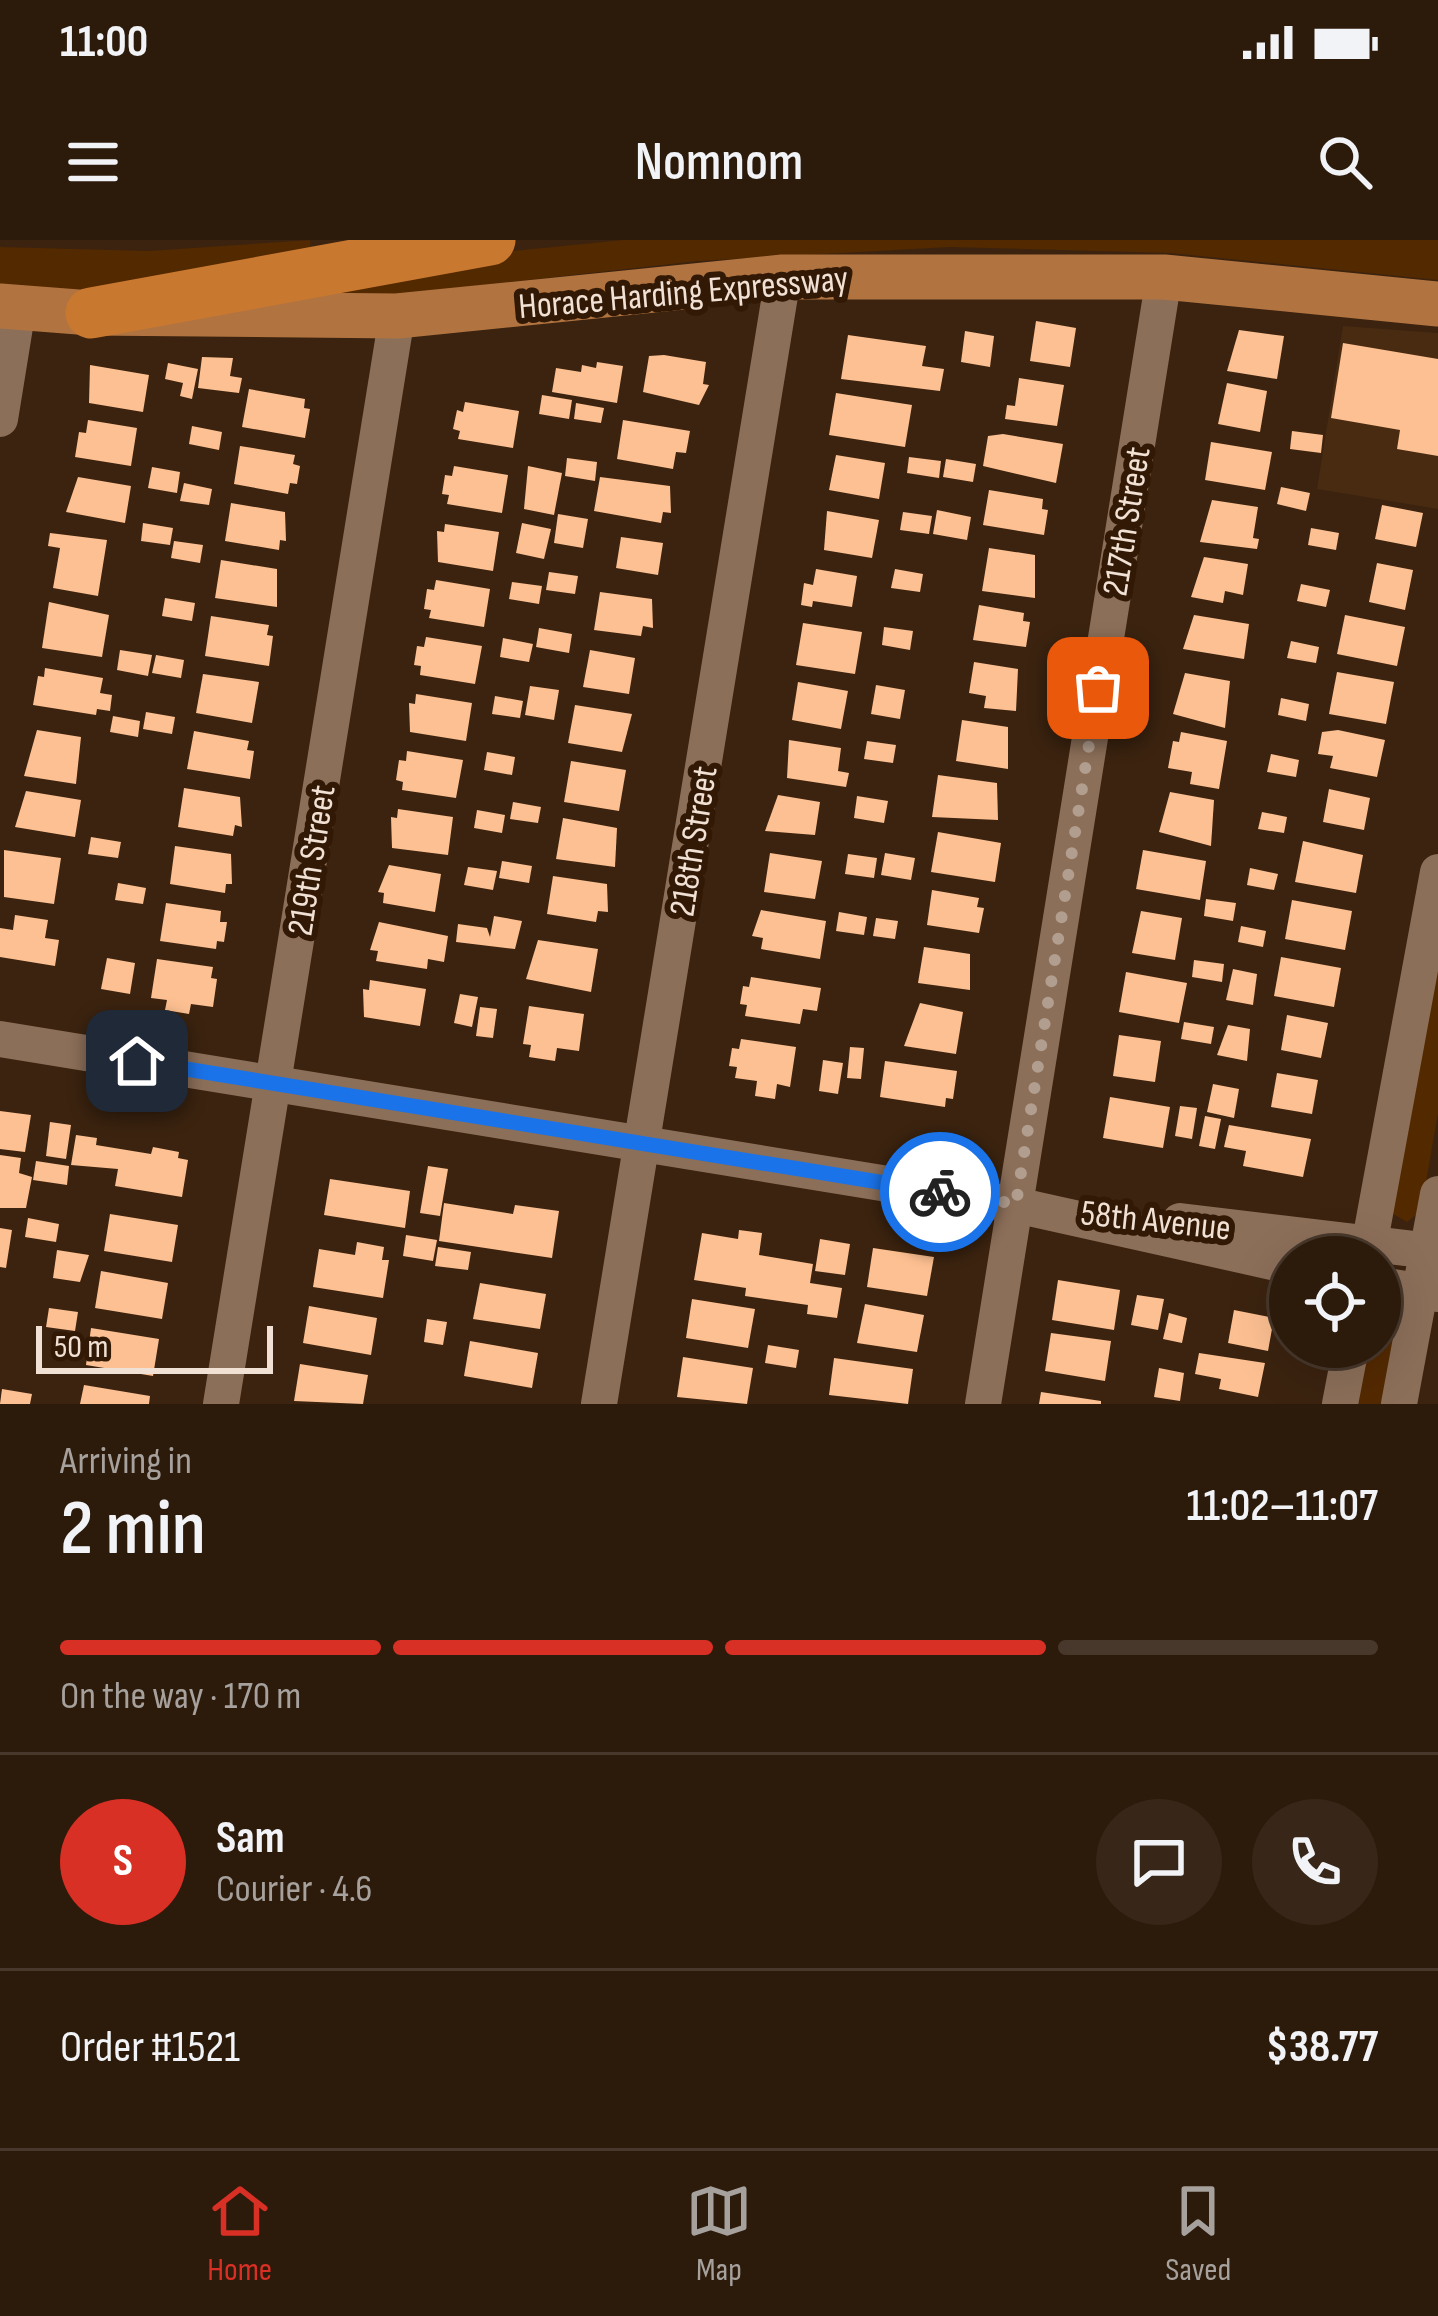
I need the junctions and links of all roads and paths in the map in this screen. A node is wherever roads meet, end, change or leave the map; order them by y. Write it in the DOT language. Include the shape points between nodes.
graph roads {
  1 [pos="490,240"];
  2 [pos="783,277"];
  3 [pos="1164,277"];
  4 [pos="1438,304"];
  5 [pos="9,307"];
  6 [pos="91,313"];
  7 [pos="397,316"];
  8 [pos="2,399"];
  9 [pos="1438,872"];
  10 [pos="0,1039"];
  11 [pos="274,1084"];
  12 [pos="644,1144"];
  13 [pos="1438,1194"];
  14 [pos="1016,1204"];
  15 [pos="1269,1236"];
  16 [pos="1371,1236"];
  17 [pos="1401,1250"];
  18 [pos="1433,1251"];
  19 [pos="1269,1261"];
  20 [pos="1428,1292"];
  21 [pos="1347,1368"];
  22 [pos="221,1404"];
  23 [pos="599,1404"];
  24 [pos="983,1404"];
  25 [pos="1340,1404"];
  26 [pos="1399,1404"];
  1 -- 6 [label="highway"];
  2 -- 3 [label="main road, Horace Harding Expressway"];
  2 -- 7 [label="main road, Horace Harding Expressway"];
  2 -- 12 [label="street, 218th Street"];
  3 -- 4 [label="main road, Horace Harding Expressway"];
  3 -- 14 [label="street, 217th Street"];
  5 -- 6 [label="main road, Horace Harding Expressway"];
  5 -- 8 [label="street"];
  6 -- 7 [label="main road, Horace Harding Expressway"];
  7 -- 11 [label="street, 219th Street"];
  9 -- 16 [label="street"];
  10 -- 11 [label="street, 58th Avenue"];
  11 -- 12 [label="street, 58th Avenue"];
  11 -- 22 [label="street, 219th Street"];
  12 -- 14 [label="street, 58th Avenue"];
  12 -- 23 [label="street, 218th Street"];
  13 -- 18 [label="street"];
  14 -- 15 [label="street, 58th Avenue"];
  14 -- 19 [label="street, 58th Avenue"];
  14 -- 24 [label="street, 217th Street"];
  17 -- 18 [label="street, 58th Avenue"];
  18 -- 20 [label="street"];
  20 -- 26 [label="street"];
  21 -- 25 [label="street"];
}
